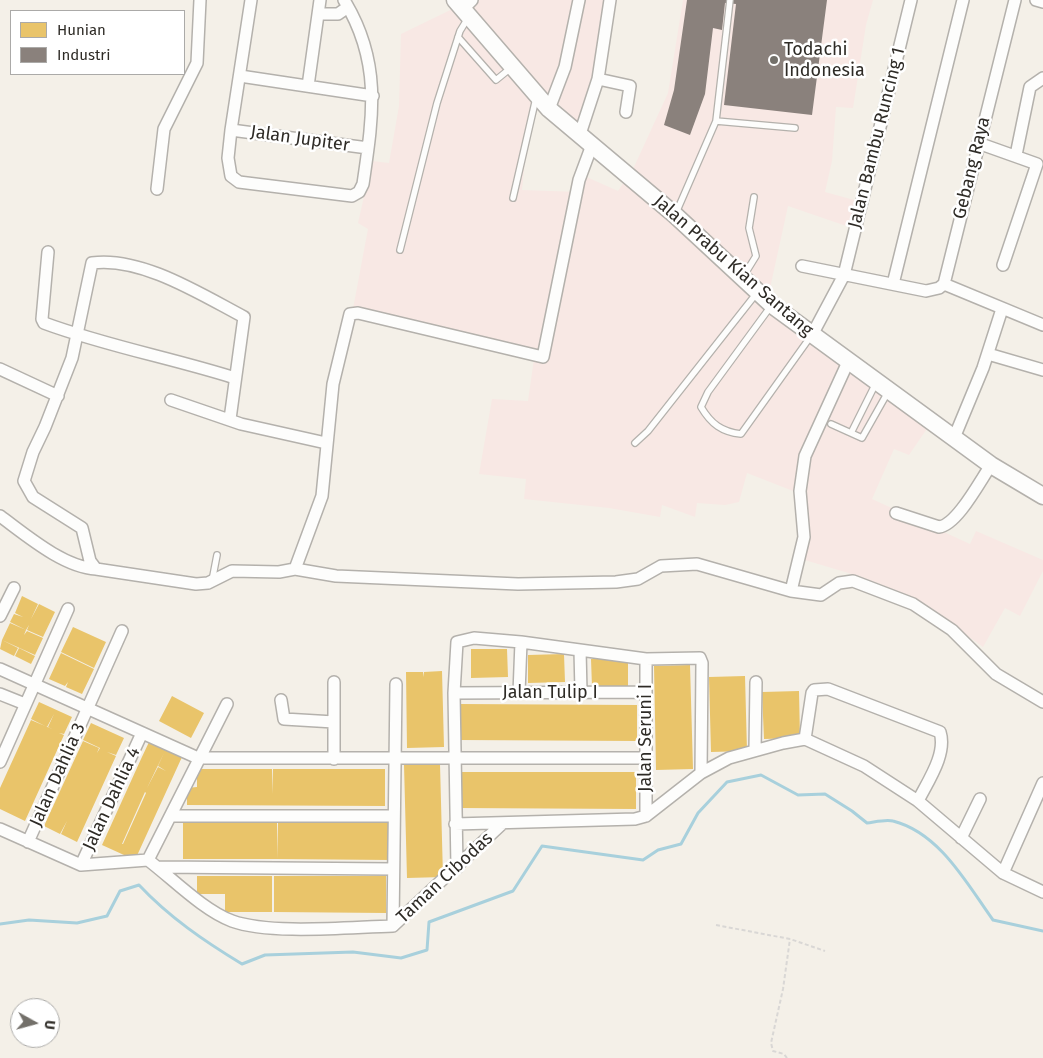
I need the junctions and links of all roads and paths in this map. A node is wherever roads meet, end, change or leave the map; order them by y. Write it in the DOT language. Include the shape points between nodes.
graph roads {
  1 [pos="200,0"];
  2 [pos="252,0"];
  3 [pos="320,0"];
  4 [pos="580,0"];
  5 [pos="610,0"];
  6 [pos="730,0"];
  7 [pos="911,0"];
  8 [pos="963,0"];
  9 [pos="1015,0"];
  10 [pos="1036,0"];
  11 [pos="1043,2"];
  12 [pos="346,4"];
  13 [pos="465,6"];
  14 [pos="318,14"];
  15 [pos="458,37"];
  16 [pos="514,66"];
  17 [pos="240,76"];
  18 [pos="1042,76"];
  19 [pos="598,79"];
  20 [pos="308,86"];
  21 [pos="373,96"];
  22 [pos="537,96"];
  23 [pos="549,109"];
  24 [pos="626,112"];
  25 [pos="716,121"];
  26 [pos="795,128"];
  27 [pos="231,130"];
  28 [pos="586,140"];
  29 [pos="978,143"];
  30 [pos="368,148"];
  31 [pos="1016,155"];
  32 [pos="1041,164"];
  33 [pos="157,189"];
  34 [pos="754,197"];
  35 [pos="513,198"];
  36 [pos="675,215"];
  37 [pos="400,250"];
  38 [pos="48,252"];
  39 [pos="1003,265"];
  40 [pos="802,266"];
  41 [pos="844,275"];
  42 [pos="742,277"];
  43 [pos="893,284"];
  44 [pos="944,284"];
  45 [pos="758,292"];
  46 [pos="772,305"];
  47 [pos="1002,309"];
  48 [pos="1043,325"];
  49 [pos="812,335"];
  50 [pos="78,336"];
  51 [pos="988,354"];
  52 [pos="848,362"];
  53 [pos="0,369"];
  54 [pos="1043,370"];
  55 [pos="235,378"];
  56 [pos="882,387"];
  57 [pos="58,396"];
  58 [pos="171,400"];
  59 [pos="230,419"];
  60 [pos="831,424"];
  61 [pos="851,433"];
  62 [pos="954,438"];
  63 [pos="326,443"];
  64 [pos="635,443"];
  65 [pos="991,466"];
  66 [pos="1043,496"];
  67 [pos="896,513"];
  68 [pos="0,516"];
  69 [pos="217,555"];
  70 [pos="96,569"];
  71 [pos="295,569"];
  72 [pos="212,581"];
  73 [pos="14,588"];
  74 [pos="791,591"];
  75 [pos="68,609"];
  76 [pos="0,616"];
  77 [pos="122,631"];
  78 [pos="521,642"];
  79 [pos="580,650"];
  80 [pos="646,659"];
  81 [pos="0,668"];
  82 [pos="334,682"];
  83 [pos="756,682"];
  84 [pos="34,684"];
  85 [pos="396,684"];
  86 [pos="581,692"];
  87 [pos="646,692"];
  88 [pos="454,693"];
  89 [pos="520,693"];
  90 [pos="0,694"];
  91 [pos="281,700"];
  92 [pos="1043,702"];
  93 [pos="25,704"];
  94 [pos="227,704"];
  95 [pos="87,708"];
  96 [pos="334,722"];
  97 [pos="142,733"];
  98 [pos="804,739"];
  99 [pos="755,750"];
  100 [pos="198,758"];
  101 [pos="455,758"];
  102 [pos="646,758"];
  103 [pos="334,759"];
  104 [pos="395,759"];
  105 [pos="0,761"];
  106 [pos="701,773"];
  107 [pos="1043,783"];
  108 [pos="980,799"];
  109 [pos="918,801"];
  110 [pos="170,816"];
  111 [pos="394,816"];
  112 [pos="646,816"];
  113 [pos="503,823"];
  114 [pos="455,824"];
  115 [pos="0,830"];
  116 [pos="962,838"];
  117 [pos="28,842"];
  118 [pos="148,860"];
  119 [pos="81,865"];
  120 [pos="158,868"];
  121 [pos="457,868"];
  122 [pos="393,869"];
  123 [pos="1003,872"];
  124 [pos="1043,892"];
  125 [pos="716,925"];
  126 [pos="393,926"];
  127 [pos="790,939"];
  128 [pos="825,951"];
  129 [pos="787,1058"];
  1 -- 33 [label="street" via="197,63 164,129"];
  2 -- 17 [label="street"];
  3 -- 14 [label="street"];
  4 -- 23 [label="street" via="565,66"];
  5 -- 19 [label="street"];
  6 -- 25 [label="lane"];
  7 -- 41 [label="street, Jalan Bambu Runcing 1"];
  8 -- 43 [label="street"];
  9 -- 29 [label="street, Gebang Raya"];
  10 -- 11 [label="street"];
  12 -- 14 [label="street" via="338,14"];
  12 -- 21 [label="street" via="368,50"];
  13 -- 15 [label="lane"];
  13 -- 16 [label="main road, Jalan Prabu Kian Santang"];
  14 -- 20 [label="street"];
  15 -- 16 [label="lane" via="496,80"];
  15 -- 37 [label="lane" via="437,103"];
  16 -- 22 [label="main road, Jalan Prabu Kian Santang"];
  17 -- 20 [label="street"];
  17 -- 27 [label="street"];
  18 -- 31 [label="street" via="1030,87"];
  19 -- 24 [label="street" via="630,86"];
  19 -- 28 [label="street"];
  20 -- 21 [label="street"];
  21 -- 30 [label="street"];
  22 -- 23 [label="main road, Jalan Prabu Kian Santang"];
  22 -- 35 [label="lane"];
  23 -- 28 [label="main road, Jalan Prabu Kian Santang"];
  25 -- 26 [label="lane"];
  25 -- 36 [label="lane"];
  27 -- 30 [label="street, Jalan Jupiter"];
  27 -- 30 [label="street" via="228,170 239,182 352,196 363,184"];
  28 -- 36 [label="main road, Jalan Prabu Kian Santang"];
  28 -- 63 [label="street" via="543,357 350,314 333,384"];
  29 -- 31 [label="street"];
  29 -- 44 [label="street, Gebang Raya"];
  31 -- 32 [label="street"];
  32 -- 39 [label="street"];
  34 -- 42 [label="lane" via="749,228 756,256"];
  36 -- 42 [label="main road, Jalan Prabu Kian Santang"];
  38 -- 50 [label="street" via="42,321"];
  40 -- 41 [label="street"];
  41 -- 43 [label="street"];
  41 -- 49 [label="street"];
  42 -- 45 [label="main road, Jalan Prabu Kian Santang"];
  43 -- 44 [label="street" via="926,291"];
  44 -- 47 [label="street"];
  45 -- 46 [label="main road, Jalan Prabu Kian Santang"];
  45 -- 64 [label="lane" via="648,431"];
  46 -- 49 [label="main road, Jalan Prabu Kian Santang"];
  46 -- 49 [label="lane" via="708,392 701,407 708,418 726,433 742,434"];
  47 -- 48 [label="street"];
  47 -- 51 [label="street"];
  49 -- 52 [label="main road, Jalan Prabu Kian Santang"];
  50 -- 55 [label="street"];
  50 -- 55 [label="street" via="92,263 134,266 173,280 244,317"];
  50 -- 57 [label="street"];
  51 -- 54 [label="street"];
  51 -- 62 [label="street"];
  52 -- 56 [label="main road, Jalan Prabu Kian Santang"];
  52 -- 74 [label="street" via="806,456 800,491 804,537"];
  53 -- 57 [label="street"];
  55 -- 59 [label="street"];
  56 -- 61 [label="lane"];
  56 -- 61 [label="lane" via="862,438"];
  56 -- 62 [label="main road, Jalan Prabu Kian Santang"];
  57 -- 70 [label="street" via="24,481 32,497 82,528 90,562"];
  58 -- 59 [label="street"];
  59 -- 63 [label="street"];
  60 -- 61 [label="lane"];
  62 -- 65 [label="main road, Jalan Prabu Kian Santang"];
  63 -- 71 [label="street" via="322,496"];
  65 -- 66 [label="main road, Jalan Prabu Kian Santang"];
  65 -- 67 [label="street" via="946,526 939,528"];
  68 -- 70 [label="street" via="39,544 83,568"];
  69 -- 72 [label="lane"];
  70 -- 72 [label="street" via="196,584"];
  71 -- 72 [label="street" via="280,572 232,571"];
  71 -- 74 [label="street" via="336,576 518,584 616,582 638,579 661,566 697,564"];
  73 -- 76 [label="street"];
  74 -- 92 [label="street" via="821,595 839,583 853,581 913,604 952,630 996,674"];
  75 -- 84 [label="street"];
  77 -- 95 [label="street, Jalan Dahlia 3"];
  78 -- 79 [label="street"];
  78 -- 88 [label="street" via="474,638 457,642"];
  78 -- 89 [label="street"];
  79 -- 80 [label="street"];
  79 -- 86 [label="street"];
  80 -- 87 [label="street, Jalan Seruni I"];
  80 -- 106 [label="street" via="700,658 702,662"];
  81 -- 84 [label="street"];
  82 -- 96 [label="street"];
  83 -- 99 [label="street"];
  84 -- 93 [label="street"];
  84 -- 95 [label="street"];
  85 -- 104 [label="street"];
  86 -- 87 [label="street, Jalan Tulip I"];
  86 -- 89 [label="street, Jalan Tulip I"];
  87 -- 102 [label="street, Jalan Seruni I"];
  88 -- 89 [label="street, Jalan Tulip I"];
  88 -- 101 [label="street"];
  90 -- 93 [label="street"];
  91 -- 96 [label="street" via="284,719"];
  93 -- 105 [label="street"];
  94 -- 100 [label="street"];
  95 -- 97 [label="street"];
  95 -- 117 [label="street, Jalan Dahlia 3"];
  96 -- 103 [label="street"];
  97 -- 100 [label="street"];
  97 -- 119 [label="street, Jalan Dahlia 4"];
  98 -- 99 [label="street"];
  98 -- 109 [label="street" via="864,766"];
  98 -- 109 [label="street" via="812,693 819,688 828,688 940,732 943,742 939,756"];
  99 -- 106 [label="street" via="729,758"];
  100 -- 103 [label="street"];
  100 -- 110 [label="street"];
  101 -- 102 [label="street"];
  101 -- 104 [label="street"];
  101 -- 114 [label="street"];
  102 -- 112 [label="street, Jalan Seruni I"];
  103 -- 104 [label="street"];
  104 -- 111 [label="street"];
  106 -- 112 [label="street"];
  107 -- 123 [label="street"];
  108 -- 116 [label="street"];
  109 -- 116 [label="street"];
  110 -- 111 [label="street"];
  110 -- 118 [label="street"];
  111 -- 122 [label="street"];
  112 -- 113 [label="street, Taman Cibodas"];
  113 -- 114 [label="street"];
  113 -- 121 [label="street, Taman Cibodas"];
  114 -- 121 [label="street"];
  115 -- 117 [label="street"];
  116 -- 123 [label="street"];
  117 -- 119 [label="street"];
  118 -- 119 [label="street"];
  118 -- 120 [label="street, Taman Cibodas"];
  120 -- 122 [label="street"];
  120 -- 126 [label="street, Taman Cibodas" via="212,910 246,925 270,928"];
  121 -- 126 [label="street, Taman Cibodas"];
  122 -- 126 [label="street"];
  123 -- 124 [label="street"];
  125 -- 127 [label="path"];
  127 -- 128 [label="path"];
  127 -- 129 [label="path" via="771,1043 773,1051"];
}
